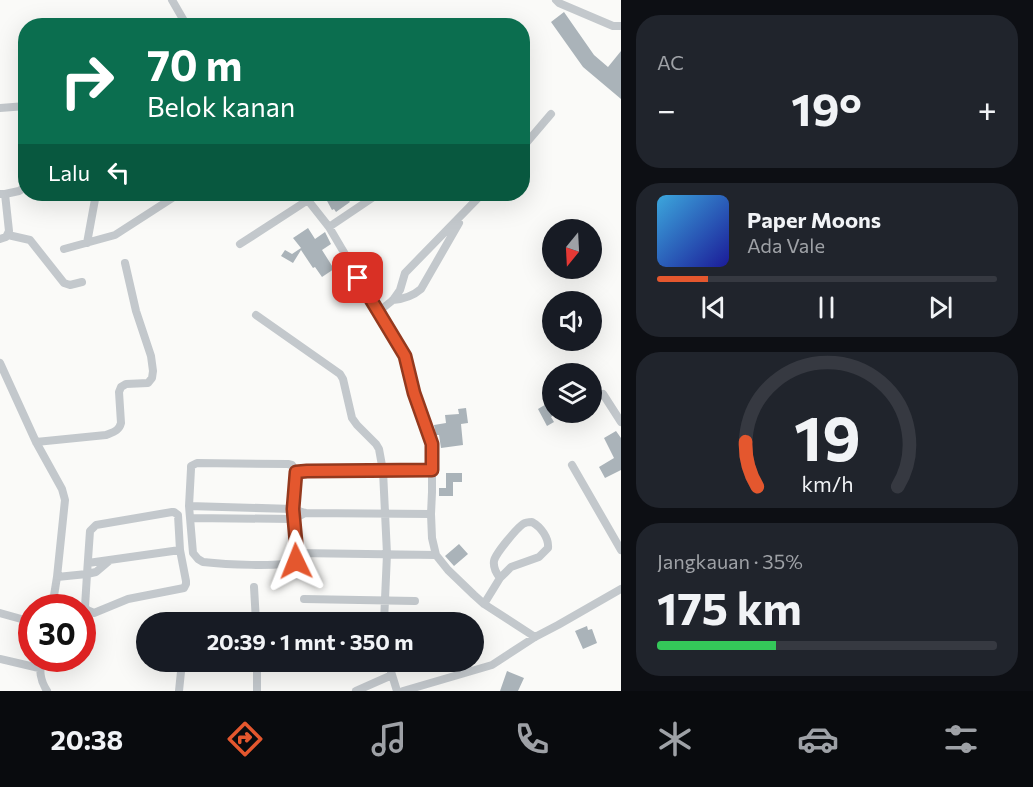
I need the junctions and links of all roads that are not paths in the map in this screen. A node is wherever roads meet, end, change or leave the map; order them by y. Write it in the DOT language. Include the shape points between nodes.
graph roads {
  1 [pos="172,0"];
  2 [pos="556,0"];
  3 [pos="182,18"];
  4 [pos="621,26"];
  5 [pos="18,107"];
  6 [pos="0,108"];
  7 [pos="551,114"];
  8 [pos="530,139"];
  9 [pos="18,191"];
  10 [pos="2,194"];
  11 [pos="95,201"];
  12 [pos="168,201"];
  13 [pos="299,201"];
  14 [pos="308,201"];
  15 [pos="368,201"];
  16 [pos="475,201"];
  17 [pos="465,212"];
  18 [pos="329,227"];
  19 [pos="4,237"];
  20 [pos="87,243"];
  21 [pos="240,244"];
  22 [pos="64,249"];
  23 [pos="125,263"];
  24 [pos="82,282"];
  25 [pos="393,300"];
  26 [pos="378,312"];
  27 [pos="256,315"];
  28 [pos="0,363"];
  29 [pos="603,394"];
  30 [pos="621,422"];
  31 [pos="36,442"];
  32 [pos="572,465"];
  33 [pos="432,470"];
  34 [pos="382,471"];
  35 [pos="296,472"];
  36 [pos="189,506"];
  37 [pos="293,509"];
  38 [pos="305,513"];
  39 [pos="384,513"];
  40 [pos="431,514"];
  41 [pos="190,518"];
  42 [pos="294,519"];
  43 [pos="180,550"];
  44 [pos="621,550"];
  45 [pos="297,553"];
  46 [pos="387,554"];
  47 [pos="436,555"];
  48 [pos="110,561"];
  49 [pos="88,563"];
  50 [pos="87,574"];
  51 [pos="57,577"];
  52 [pos="500,578"];
  53 [pos="254,587"];
  54 [pos="621,589"];
  55 [pos="54,594"];
  56 [pos="304,599"];
  57 [pos="384,601"];
  58 [pos="415,601"];
  59 [pos="484,604"];
  60 [pos="255,612"];
  61 [pos="384,612"];
  62 [pos="0,613"];
  63 [pos="18,618"];
  64 [pos="535,637"];
  65 [pos="0,659"];
  66 [pos="18,663"];
  67 [pos="40,672"];
  68 [pos="181,672"];
  69 [pos="257,672"];
  70 [pos="391,672"];
  71 [pos="392,675"];
  72 [pos="46,691"];
  73 [pos="179,691"];
  74 [pos="257,691"];
  75 [pos="356,691"];
  76 [pos="397,691"];
  77 [pos="403,691"];
  1 -- 3 [label="street"];
  2 -- 4 [label="street"];
  5 -- 6 [label="street"];
  7 -- 8 [label="street"];
  9 -- 10 [label="street"];
  10 -- 19 [label="street"];
  11 -- 20 [label="street"];
  12 -- 20 [label="street" via="115,235"];
  13 -- 21 [label="street"];
  14 -- 18 [label="street"];
  15 -- 18 [label="street"];
  16 -- 17 [label="street"];
  17 -- 25 [label="street" via="405,273"];
  17 -- 25 [label="street" via="421,289"];
  18 -- 26 [label="street"];
  19 -- 24 [label="street" via="30,240 64,283"];
  20 -- 22 [label="street"];
  23 -- 31 [label="street" via="151,356 152,378 148,383 121,387 121,423 115,432"];
  25 -- 26 [label="street"];
  26 -- 33 [label="street" via="405,356 432,444"];
  27 -- 34 [label="street" via="340,374 352,418 379,449"];
  28 -- 31 [label="street"];
  29 -- 30 [label="street"];
  31 -- 51 [label="street" via="65,500"];
  32 -- 44 [label="street"];
  33 -- 34 [label="street"];
  33 -- 40 [label="street"];
  34 -- 35 [label="street"];
  34 -- 39 [label="street"];
  35 -- 36 [label="street" via="288,464 194,464"];
  35 -- 37 [label="street"];
  36 -- 37 [label="street"];
  36 -- 41 [label="street"];
  37 -- 38 [label="street"];
  37 -- 42 [label="street"];
  38 -- 39 [label="street"];
  38 -- 42 [label="street"];
  39 -- 40 [label="street"];
  39 -- 46 [label="street"];
  40 -- 47 [label="street"];
  41 -- 42 [label="street"];
  41 -- 45 [label="street" via="193,554 203,562 289,564 296,561"];
  42 -- 45 [label="street"];
  43 -- 48 [label="street"];
  43 -- 49 [label="street" via="178,515 172,512 91,528"];
  43 -- 50 [label="street" via="184,588 128,599 99,612 90,612 85,607"];
  45 -- 46 [label="street"];
  46 -- 47 [label="street"];
  46 -- 57 [label="street"];
  47 -- 59 [label="street"];
  48 -- 49 [label="street"];
  48 -- 50 [label="street"];
  49 -- 50 [label="street"];
  50 -- 51 [label="street"];
  51 -- 55 [label="street"];
  52 -- 52 [label="street" via="511,567 539,557 548,548 549,543 537,525 525,522 494,558 495,572"];
  52 -- 59 [label="street"];
  53 -- 60 [label="street"];
  54 -- 64 [label="street"];
  56 -- 57 [label="street"];
  57 -- 58 [label="street"];
  57 -- 61 [label="street"];
  59 -- 64 [label="street"];
  62 -- 63 [label="street"];
  64 -- 77 [label="street" via="492,665"];
  65 -- 66 [label="street"];
  67 -- 72 [label="street"];
  68 -- 73 [label="street"];
  69 -- 74 [label="street"];
  70 -- 71 [label="street"];
  71 -- 75 [label="street"];
  71 -- 76 [label="street"];
}
